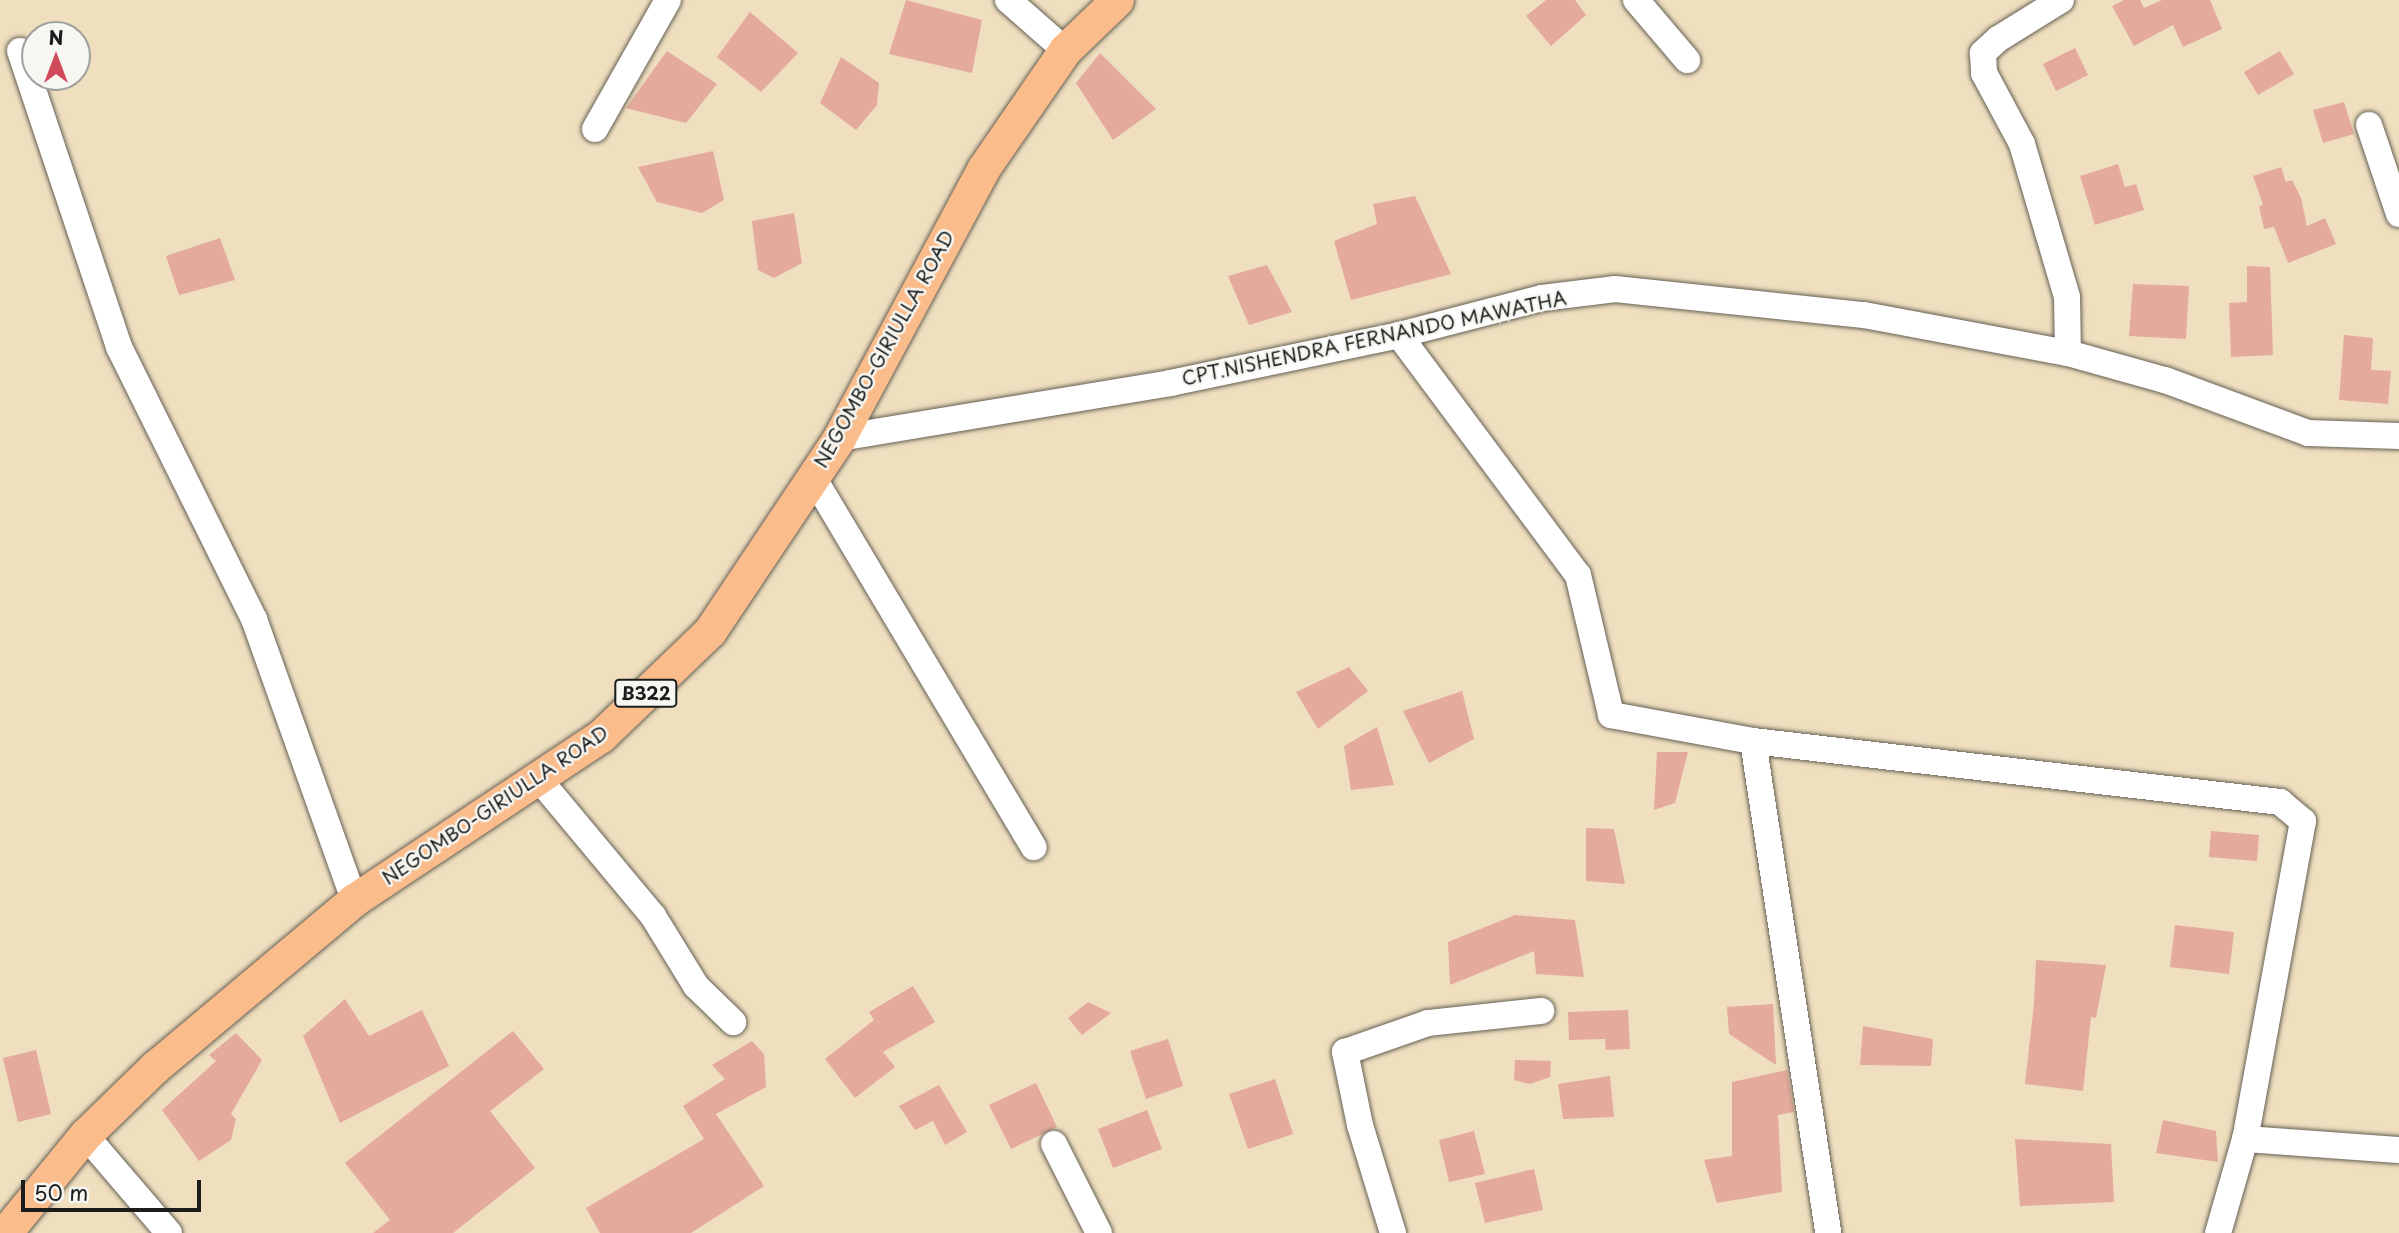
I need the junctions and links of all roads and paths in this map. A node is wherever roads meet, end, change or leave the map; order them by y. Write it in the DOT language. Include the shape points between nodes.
graph roads {
  1 [pos="668,0"];
  2 [pos="1009,0"];
  3 [pos="1118,0"];
  4 [pos="1636,0"];
  5 [pos="2061,0"];
  6 [pos="1065,50"];
  7 [pos="20,51"];
  8 [pos="1687,60"];
  9 [pos="2369,125"];
  10 [pos="595,129"];
  11 [pos="2399,214"];
  12 [pos="1399,335"];
  13 [pos="2068,353"];
  14 [pos="2399,436"];
  15 [pos="839,438"];
  16 [pos="813,477"];
  17 [pos="1753,741"];
  18 [pos="538,778"];
  19 [pos="1034,847"];
  20 [pos="354,900"];
  21 [pos="1541,1011"];
  22 [pos="733,1022"];
  23 [pos="85,1135"];
  24 [pos="2245,1139"];
  25 [pos="1054,1144"];
  26 [pos="2399,1150"];
  27 [pos="5,1233"];
  28 [pos="169,1233"];
  29 [pos="1099,1233"];
  30 [pos="1393,1233"];
  31 [pos="1828,1233"];
  32 [pos="2218,1233"];
  1 -- 10 [label="street"];
  2 -- 6 [label="street"];
  3 -- 6 [label="main road, NEGOMBO-GIRIULLA ROAD / B322"];
  4 -- 8 [label="street"];
  5 -- 13 [label="street" via="1983,53 1984,73 2022,144 2067,297"];
  6 -- 15 [label="main road, NEGOMBO-GIRIULLA ROAD / B322" via="983,169"];
  7 -- 20 [label="street" via="119,347 254,619"];
  9 -- 11 [label="street"];
  12 -- 13 [label="street, CPT.NISHENDRA FERNANDO MAWATHA" via="1542,298 1615,289 1864,315"];
  12 -- 15 [label="street, CPT.NISHENDRA FERNANDO MAWATHA" via="1170,383"];
  12 -- 17 [label="street" via="1578,575 1611,715"];
  13 -- 14 [label="street, CPT.NISHENDRA FERNANDO MAWATHA" via="2165,380 2308,433"];
  15 -- 16 [label="main road, NEGOMBO-GIRIULLA ROAD / B322"];
  16 -- 18 [label="main road, NEGOMBO-GIRIULLA ROAD / B322" via="710,631 601,736"];
  16 -- 19 [label="street"];
  17 -- 24 [label="street" via="2280,802 2303,821"];
  17 -- 31 [label="street"];
  18 -- 20 [label="main road, NEGOMBO-GIRIULLA ROAD / B322"];
  18 -- 22 [label="street" via="653,916 696,986"];
  20 -- 23 [label="main road, NEGOMBO-GIRIULLA ROAD / B322" via="155,1066"];
  21 -- 30 [label="street" via="1428,1023 1345,1052 1360,1125"];
  23 -- 27 [label="main road, NEGOMBO-GIRIULLA ROAD / B322"];
  23 -- 28 [label="street"];
  24 -- 26 [label="street"];
  24 -- 32 [label="street"];
  25 -- 29 [label="street"];
}
